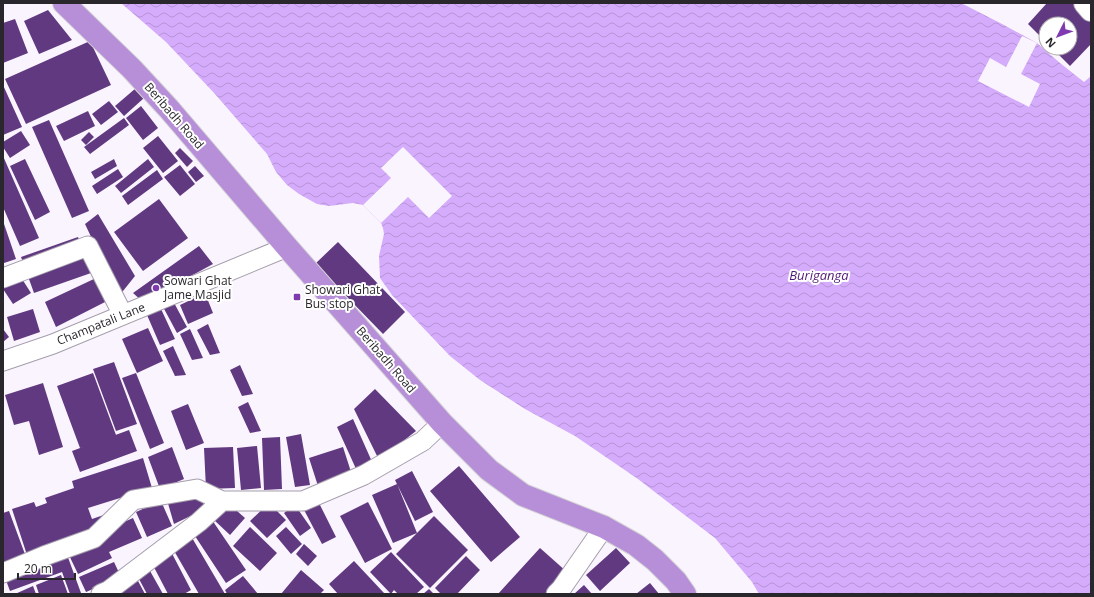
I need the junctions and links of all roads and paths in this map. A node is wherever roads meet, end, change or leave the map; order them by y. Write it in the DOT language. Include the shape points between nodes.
graph roads {
  1 [pos="64,3"];
  2 [pos="1085,3"];
  3 [pos="1091,10"];
  4 [pos="286,247"];
  5 [pos="3,278"];
  6 [pos="123,315"];
  7 [pos="3,360"];
  8 [pos="442,423"];
  9 [pos="222,501"];
  10 [pos="604,527"];
  11 [pos="3,573"];
  12 [pos="106,593"];
  13 [pos="556,594"];
  14 [pos="684,594"];
  1 -- 4 [label="highway, Beribadh Road" via="170,109"];
  2 -- 3 [label="street"];
  4 -- 6 [label="street, Champatali Lane"];
  4 -- 8 [label="highway, Beribadh Road"];
  5 -- 6 [label="street" via="88,246"];
  6 -- 7 [label="street, Champatali Lane" via="53,344"];
  8 -- 9 [label="street" via="423,442 370,472 303,501"];
  8 -- 10 [label="highway, Beribadh Road" via="489,470 523,495"];
  9 -- 11 [label="street" via="197,489 134,500 94,538"];
  9 -- 12 [label="street" via="199,522"];
  10 -- 13 [label="street"];
  10 -- 14 [label="highway, Beribadh Road" via="636,545 655,560 676,581"];
}
